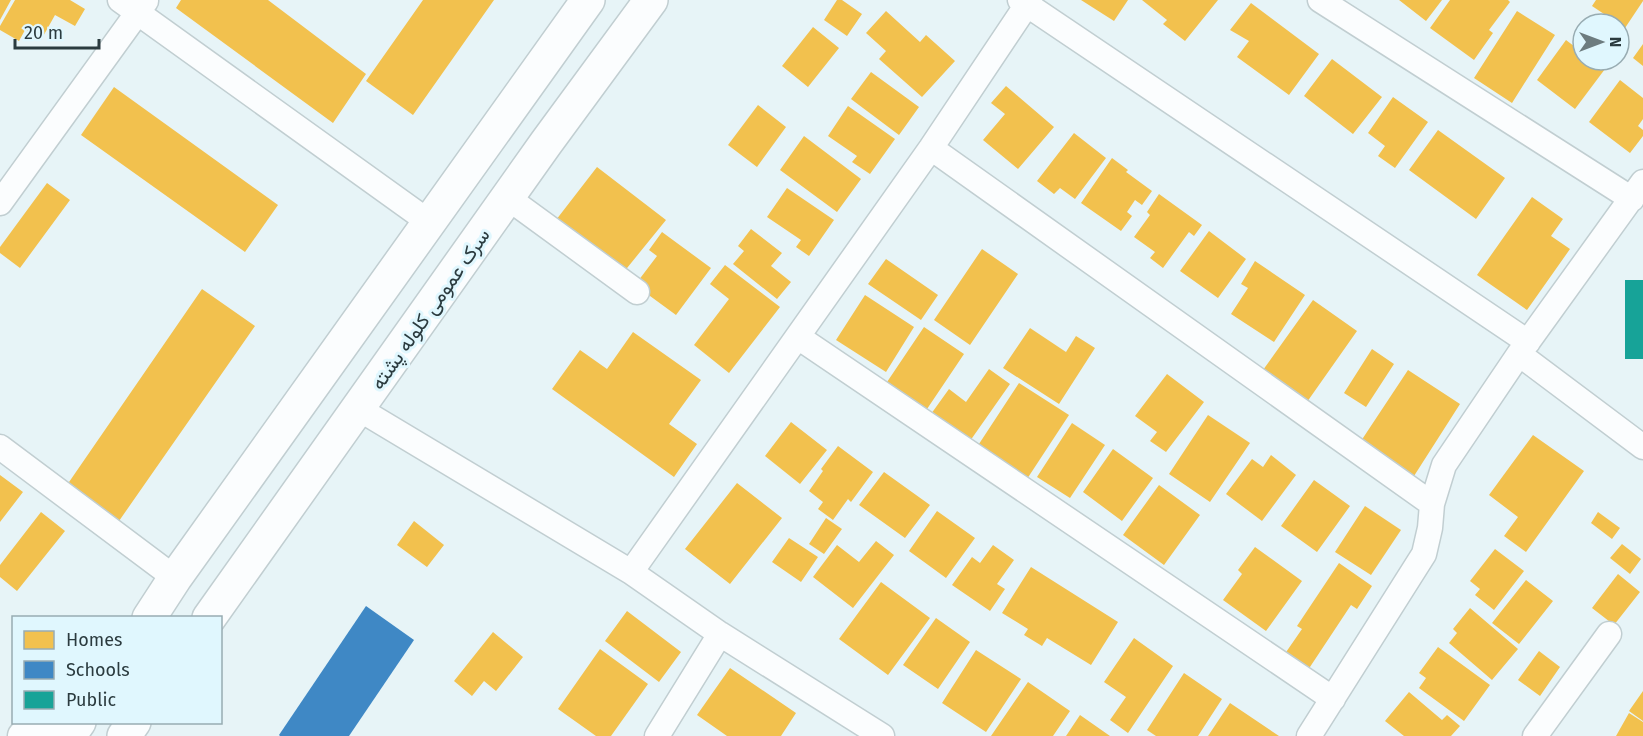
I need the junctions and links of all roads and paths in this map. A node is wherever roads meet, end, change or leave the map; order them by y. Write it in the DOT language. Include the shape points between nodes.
graph roads {
  1 [pos="588,0"];
  2 [pos="651,0"];
  3 [pos="1320,0"];
  4 [pos="1025,2"];
  5 [pos="135,4"];
  6 [pos="931,148"];
  7 [pos="1637,190"];
  8 [pos="508,198"];
  9 [pos="0,203"];
  10 [pos="429,222"];
  11 [pos="637,292"];
  12 [pos="798,337"];
  13 [pos="1523,348"];
  14 [pos="359,409"];
  15 [pos="0,447"];
  16 [pos="1643,447"];
  17 [pos="1432,504"];
  18 [pos="631,572"];
  19 [pos="175,578"];
  20 [pos="150,616"];
  21 [pos="210,616"];
  22 [pos="720,634"];
  23 [pos="1609,634"];
  24 [pos="1333,699"];
  25 [pos="48,724"];
  26 [pos="78,724"];
  27 [pos="23,736"];
  28 [pos="69,736"];
  29 [pos="657,736"];
  30 [pos="882,736"];
  31 [pos="1310,736"];
  32 [pos="1535,736"];
  1 -- 10 [label="main road"];
  2 -- 8 [label="main road, سرک عمومی کلوله پشته"];
  3 -- 7 [label="street"];
  4 -- 6 [label="street"];
  4 -- 13 [label="street"];
  5 -- 9 [label="street"];
  5 -- 10 [label="street"];
  6 -- 12 [label="street"];
  6 -- 17 [label="street"];
  7 -- 13 [label="street"];
  8 -- 11 [label="street"];
  8 -- 14 [label="main road, سرک عمومی کلوله پشته"];
  10 -- 19 [label="main road"];
  12 -- 18 [label="street"];
  12 -- 24 [label="street"];
  13 -- 16 [label="street"];
  13 -- 17 [label="street" via="1444,465"];
  14 -- 18 [label="street"];
  14 -- 21 [label="main road, سرک عمومی کلوله پشته"];
  15 -- 19 [label="street"];
  17 -- 24 [label="street" via="1424,554"];
  18 -- 22 [label="street"];
  19 -- 20 [label="main road"];
  22 -- 29 [label="street"];
  22 -- 30 [label="street"];
  23 -- 32 [label="street"];
  24 -- 31 [label="street"];
  25 -- 27 [label="street"];
  26 -- 28 [label="main road"];
}
